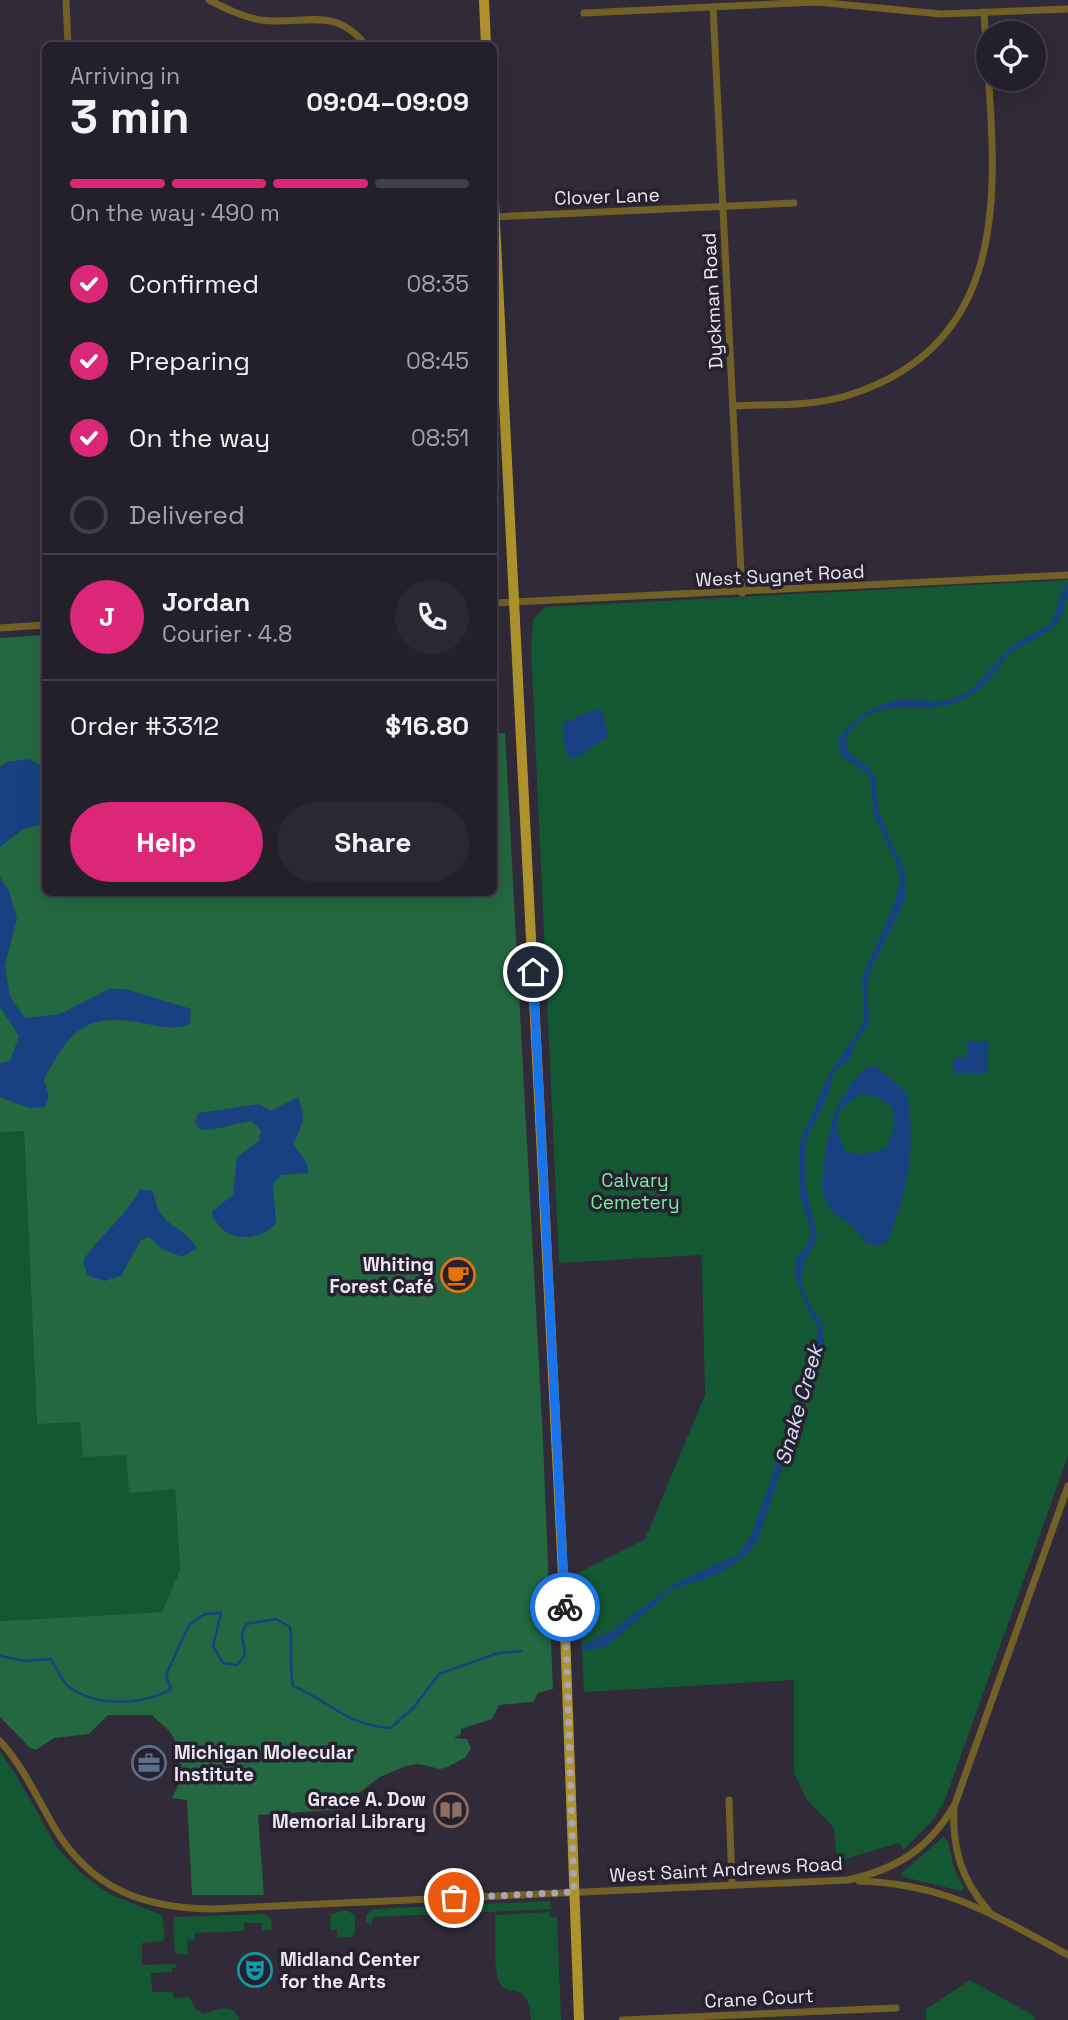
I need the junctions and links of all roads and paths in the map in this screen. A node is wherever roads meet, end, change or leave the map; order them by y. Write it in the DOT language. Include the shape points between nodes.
graph roads {
  1 [pos="66,0"];
  2 [pos="209,0"];
  3 [pos="484,0"];
  4 [pos="851,3"];
  5 [pos="713,7"];
  6 [pos="1068,9"];
  7 [pos="984,12"];
  8 [pos="583,13"];
  9 [pos="68,42"];
  10 [pos="362,42"];
  11 [pos="486,42"];
  12 [pos="794,203"];
  13 [pos="723,207"];
  14 [pos="497,217"];
  15 [pos="497,270"];
  16 [pos="733,406"];
  17 [pos="1068,575"];
  18 [pos="742,593"];
  19 [pos="516,602"];
  20 [pos="497,603"];
  21 [pos="42,625"];
  22 [pos="0,628"];
  23 [pos="1068,1486"];
  24 [pos="0,1741"];
  25 [pos="729,1800"];
  26 [pos="955,1804"];
  27 [pos="848,1880"];
  28 [pos="732,1885"];
  29 [pos="574,1892"];
  30 [pos="990,1912"];
  31 [pos="1068,1955"];
  32 [pos="897,2008"];
  33 [pos="579,2020"];
  34 [pos="622,2020"];
  1 -- 9 [label="street"];
  2 -- 10 [label="street" via="261,20 340,22"];
  3 -- 11 [label="main road"];
  4 -- 5 [label="street"];
  4 -- 7 [label="street" via="941,15"];
  5 -- 8 [label="street"];
  5 -- 13 [label="street, Dyckman Road"];
  6 -- 7 [label="street"];
  7 -- 16 [label="street" via="992,220 982,269 963,307 938,344 908,369 877,385 815,403"];
  12 -- 13 [label="street, Clover Lane"];
  13 -- 14 [label="street, Clover Lane"];
  13 -- 16 [label="street, Dyckman Road"];
  15 -- 19 [label="main road"];
  16 -- 18 [label="street, Dyckman Road"];
  17 -- 18 [label="street, West Sugnet Road"];
  18 -- 19 [label="street, West Sugnet Road"];
  19 -- 20 [label="street, West Sugnet Road"];
  19 -- 29 [label="main road"];
  21 -- 22 [label="street"];
  23 -- 26 [label="street, West Saint Andrews Road"];
  24 -- 29 [label="street, West Saint Andrews Road" via="74,1855 99,1878 146,1902 212,1909"];
  25 -- 28 [label="street"];
  26 -- 27 [label="street, West Saint Andrews Road" via="934,1836 912,1856 893,1867"];
  26 -- 30 [label="street, West Saint Andrews Road" via="953,1832 958,1858 971,1888"];
  27 -- 28 [label="street, West Saint Andrews Road"];
  27 -- 30 [label="street" via="923,1888"];
  28 -- 29 [label="street, West Saint Andrews Road"];
  29 -- 33 [label="main road"];
  30 -- 31 [label="street"];
  32 -- 34 [label="street, Crane Court"];
}
